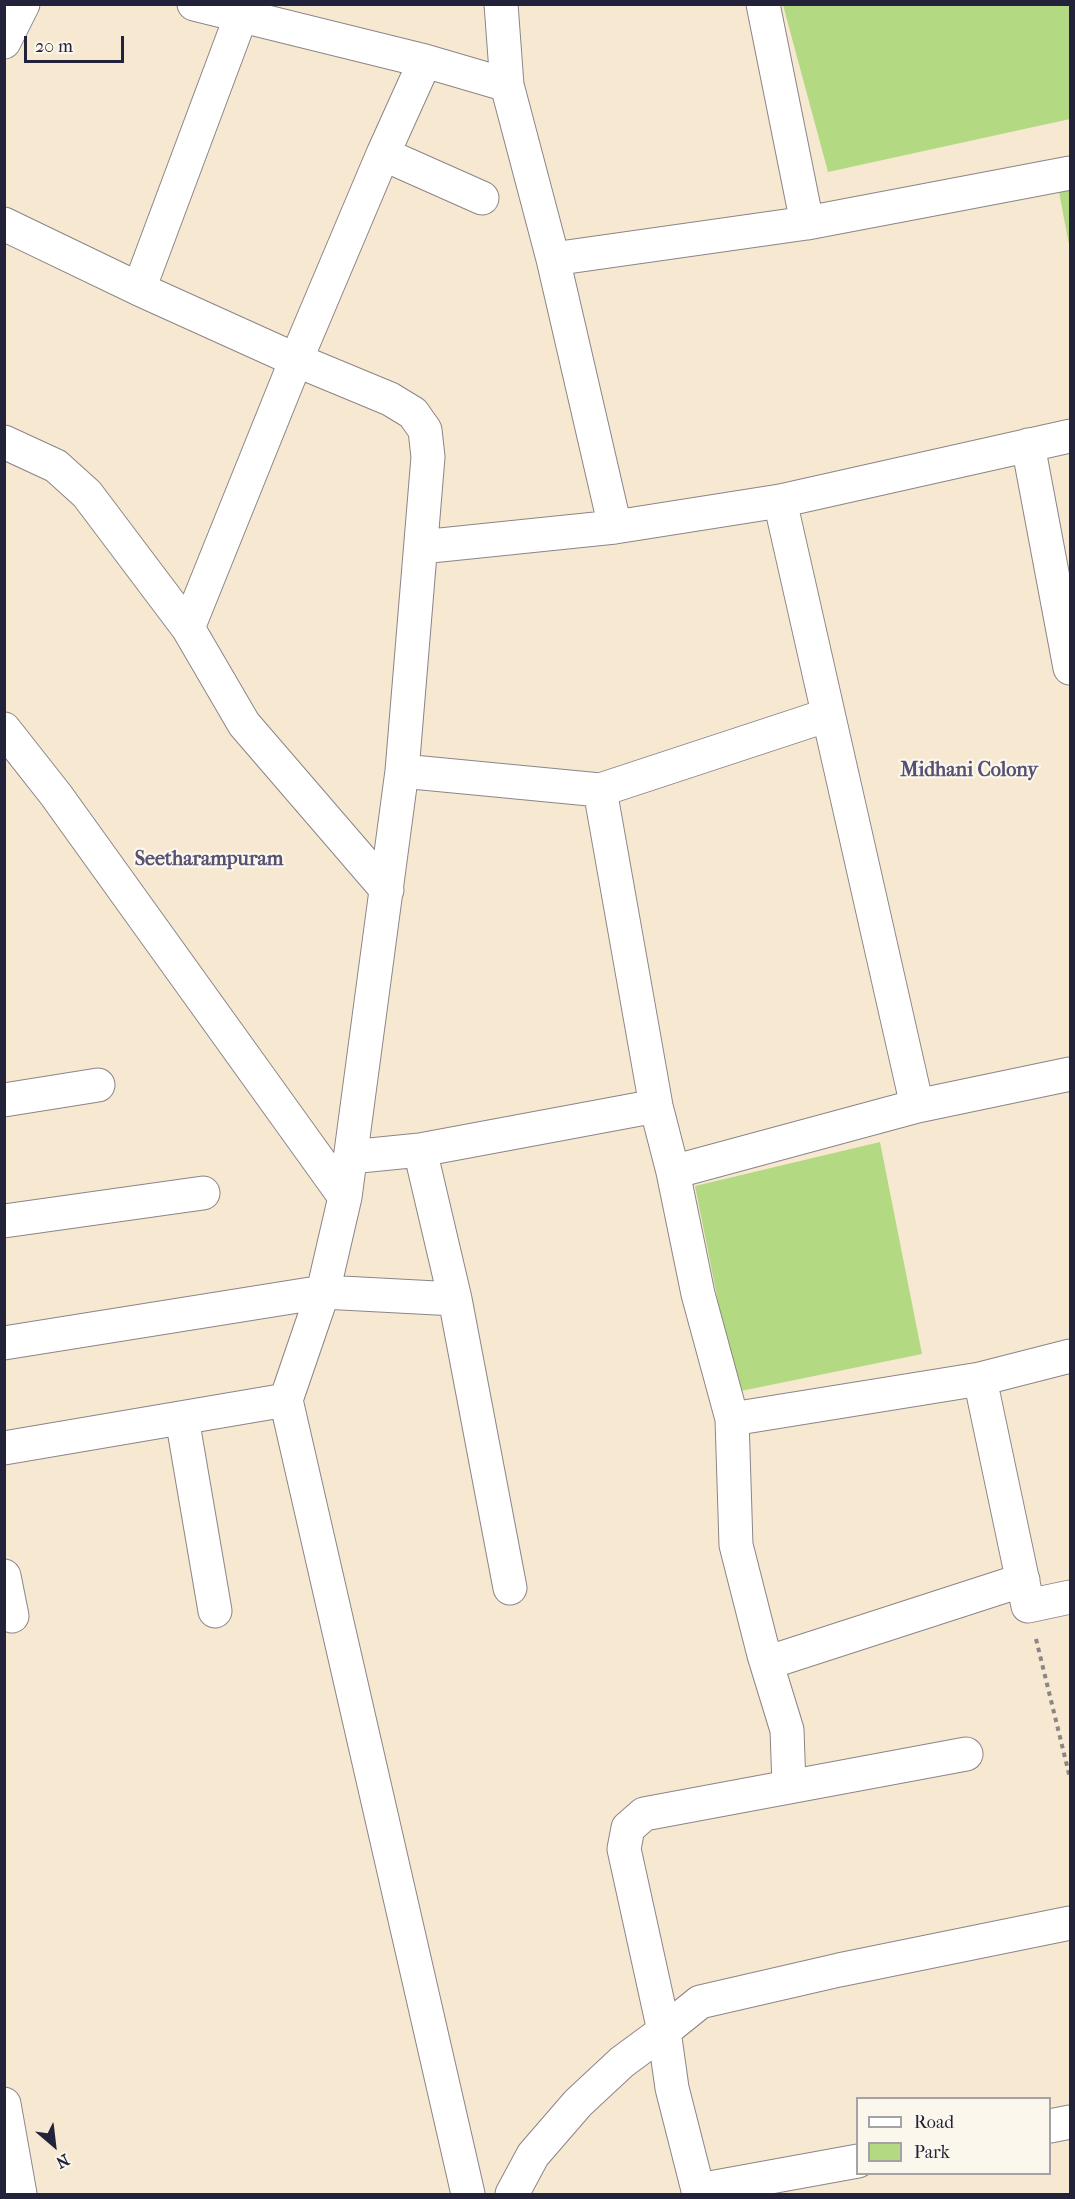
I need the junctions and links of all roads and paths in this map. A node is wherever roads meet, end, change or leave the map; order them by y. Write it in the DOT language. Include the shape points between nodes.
graph roads {
  1 [pos="23,4"];
  2 [pos="194,4"];
  3 [pos="501,4"];
  4 [pos="763,4"];
  5 [pos="241,16"];
  6 [pos="4,42"];
  7 [pos="425,62"];
  8 [pos="507,85"];
  9 [pos="383,154"];
  10 [pos="1071,173"];
  11 [pos="482,198"];
  12 [pos="807,223"];
  13 [pos="4,224"];
  14 [pos="553,259"];
  15 [pos="139,289"];
  16 [pos="296,360"];
  17 [pos="1071,436"];
  18 [pos="4,442"];
  19 [pos="1028,445"];
  20 [pos="780,501"];
  21 [pos="615,527"];
  22 [pos="421,547"];
  23 [pos="188,628"];
  24 [pos="1071,668"];
  25 [pos="828,715"];
  26 [pos="4,729"];
  27 [pos="402,771"];
  28 [pos="600,790"];
  29 [pos="387,890"];
  30 [pos="1071,1074"];
  31 [pos="98,1085"];
  32 [pos="4,1100"];
  33 [pos="656,1106"];
  34 [pos="917,1106"];
  35 [pos="420,1150"];
  36 [pos="350,1157"];
  37 [pos="673,1172"];
  38 [pos="203,1193"];
  39 [pos="345,1197"];
  40 [pos="4,1221"];
  41 [pos="323,1292"];
  42 [pos="455,1299"];
  43 [pos="4,1343"];
  44 [pos="1071,1356"];
  45 [pos="980,1379"];
  46 [pos="286,1400"];
  47 [pos="182,1418"];
  48 [pos="732,1419"];
  49 [pos="4,1448"];
  50 [pos="4,1576"];
  51 [pos="510,1588"];
  52 [pos="1026,1593"];
  53 [pos="1071,1597"];
  54 [pos="215,1611"];
  55 [pos="12,1616"];
  56 [pos="764,1655"];
  57 [pos="966,1754"];
  58 [pos="1071,1778"];
  59 [pos="789,1786"];
  60 [pos="1071,1923"];
  61 [pos="664,2031"];
  62 [pos="4,2104"];
  63 [pos="1071,2122"];
  64 [pos="1051,2126"];
  65 [pos="856,2161"];
  66 [pos="699,2192"];
  67 [pos="20,2194"];
  68 [pos="468,2194"];
  69 [pos="512,2194"];
  1 -- 6 [label="street"];
  2 -- 5 [label="street"];
  3 -- 8 [label="street"];
  4 -- 12 [label="street"];
  5 -- 7 [label="street"];
  5 -- 15 [label="street"];
  7 -- 8 [label="street"];
  7 -- 9 [label="street"];
  8 -- 14 [label="street"];
  9 -- 11 [label="street"];
  9 -- 16 [label="street"];
  10 -- 12 [label="street"];
  12 -- 14 [label="street"];
  13 -- 15 [label="street"];
  14 -- 21 [label="street"];
  15 -- 16 [label="street"];
  16 -- 22 [label="street" via="390,399 413,413 425,430 428,457"];
  16 -- 23 [label="street"];
  17 -- 19 [label="street"];
  18 -- 23 [label="street" via="56,466 87,494"];
  19 -- 20 [label="street"];
  19 -- 24 [label="street"];
  20 -- 21 [label="street"];
  20 -- 25 [label="street"];
  21 -- 22 [label="street"];
  22 -- 27 [label="street"];
  23 -- 29 [label="street" via="243,724"];
  25 -- 28 [label="street"];
  25 -- 34 [label="street"];
  26 -- 39 [label="street" via="56,795"];
  27 -- 28 [label="street"];
  27 -- 29 [label="street"];
  28 -- 33 [label="street"];
  29 -- 36 [label="street"];
  30 -- 34 [label="street"];
  31 -- 32 [label="street"];
  33 -- 35 [label="street"];
  33 -- 37 [label="street"];
  34 -- 37 [label="street"];
  35 -- 36 [label="street"];
  35 -- 42 [label="street"];
  36 -- 39 [label="street"];
  37 -- 48 [label="street" via="698,1294"];
  38 -- 40 [label="street"];
  39 -- 41 [label="street"];
  41 -- 42 [label="street"];
  41 -- 43 [label="street"];
  41 -- 46 [label="street"];
  42 -- 51 [label="street"];
  44 -- 45 [label="street"];
  45 -- 48 [label="street"];
  45 -- 52 [label="street"];
  46 -- 47 [label="street"];
  46 -- 68 [label="street"];
  47 -- 49 [label="street"];
  47 -- 54 [label="street"];
  48 -- 56 [label="street" via="736,1545"];
  50 -- 55 [label="street"];
  52 -- 53 [label="street"];
  52 -- 56 [label="street" via="779,1659"];
  52 -- 58 [label="path"];
  56 -- 59 [label="street" via="787,1730"];
  57 -- 59 [label="street"];
  59 -- 61 [label="street" via="644,1814 628,1828 624,1849"];
  60 -- 61 [label="street" via="700,2002"];
  61 -- 66 [label="street" via="672,2088"];
  61 -- 69 [label="street" via="622,2062 578,2103 533,2155"];
  62 -- 67 [label="street"];
  63 -- 64 [label="street"];
  65 -- 66 [label="street"];
}
